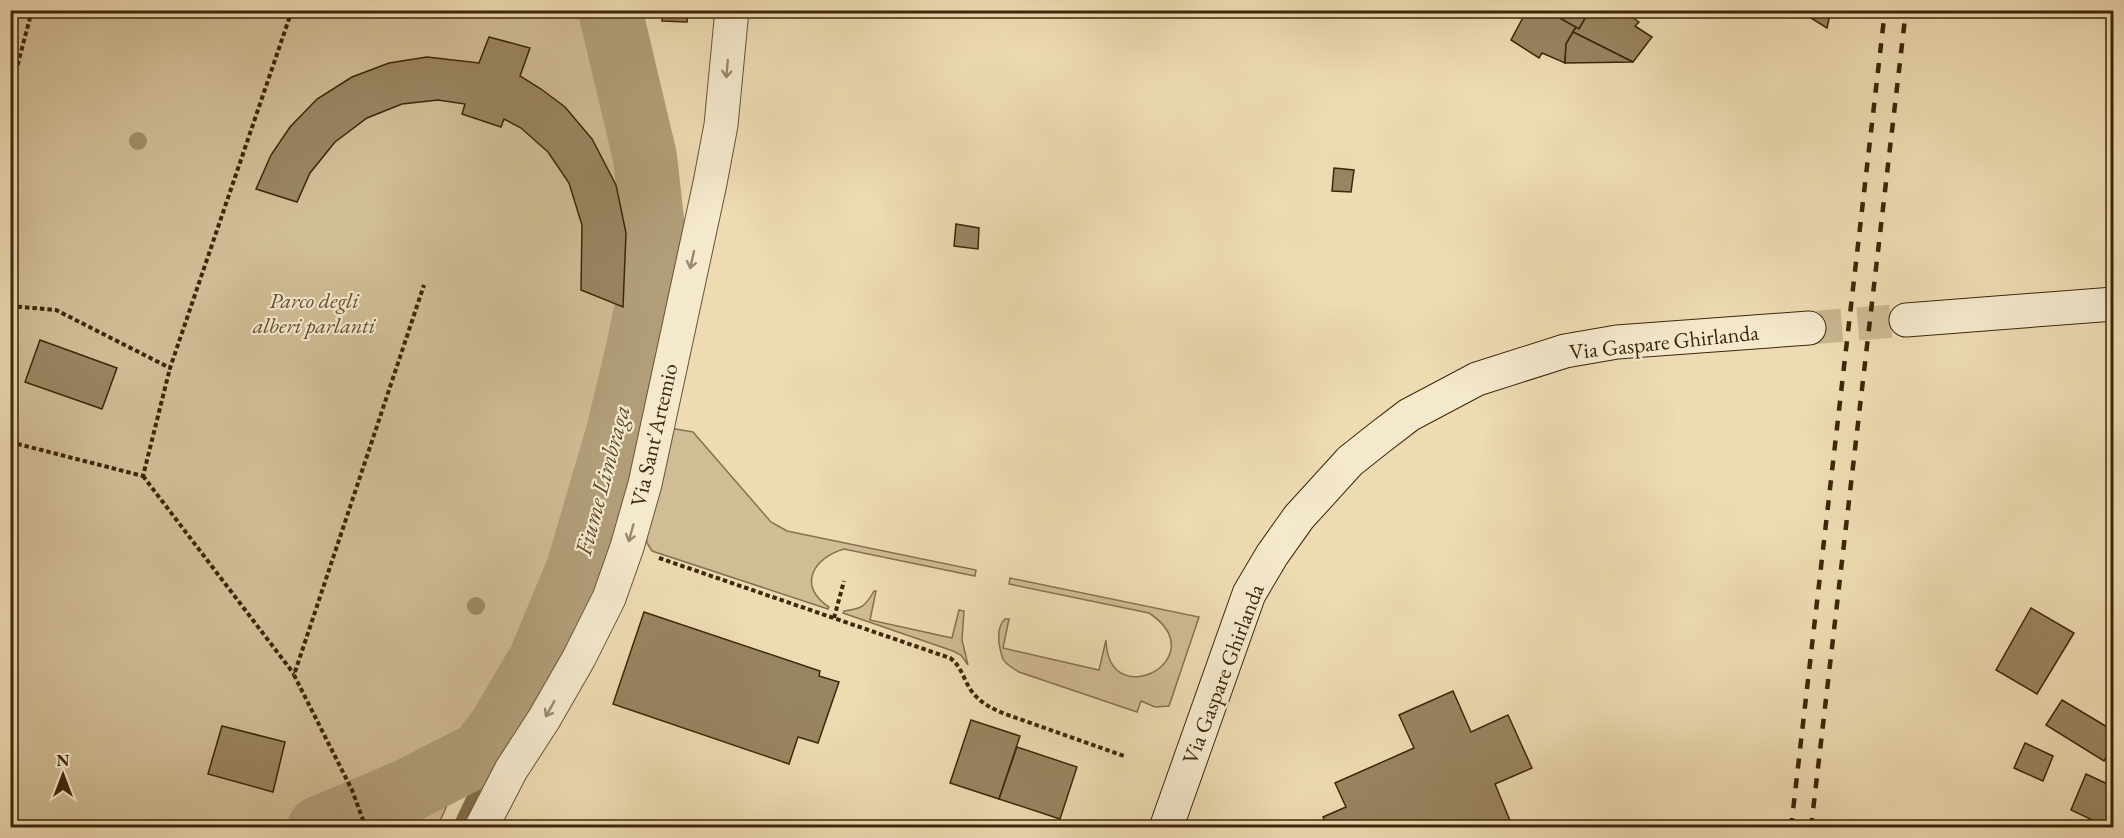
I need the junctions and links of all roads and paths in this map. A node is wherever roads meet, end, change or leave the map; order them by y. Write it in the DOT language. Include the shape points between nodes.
graph roads {
  1 [pos="32,10"];
  2 [pos="292,10"];
  3 [pos="732,10"];
  4 [pos="10,94"];
  5 [pos="424,285"];
  6 [pos="2114,304"];
  7 [pos="10,306"];
  8 [pos="1906,320"];
  9 [pos="1809,327"];
  10 [pos="170,368"];
  11 [pos="10,442"];
  12 [pos="143,476"];
  13 [pos="627,547"];
  14 [pos="844,580"];
  15 [pos="834,618"];
  16 [pos="294,675"];
  17 [pos="1124,756"];
  18 [pos="366,828"];
  19 [pos="480,828"];
  20 [pos="1166,828"];
  1 -- 4 [label="path"];
  2 -- 10 [label="path"];
  3 -- 13 [label="street, Via Sant'Artemio, one-way" via="721,125 710,183 645,484"];
  5 -- 16 [label="path"];
  6 -- 8 [label="street"];
  7 -- 10 [label="path" via="56,310"];
  9 -- 20 [label="street, Via Gaspare Ghirlanda" via="1617,342 1565,351 1477,379 1409,416 1350,462 1299,517 1272,555 1249,594"];
  10 -- 12 [label="path"];
  11 -- 12 [label="path"];
  12 -- 16 [label="path"];
  13 -- 15 [label="path"];
  13 -- 19 [label="street, Via Sant'Artemio, one-way" via="609,598 579,658"];
  14 -- 15 [label="path"];
  15 -- 17 [label="path" via="950,658 987,706"];
  16 -- 18 [label="path" via="352,790"];
}
